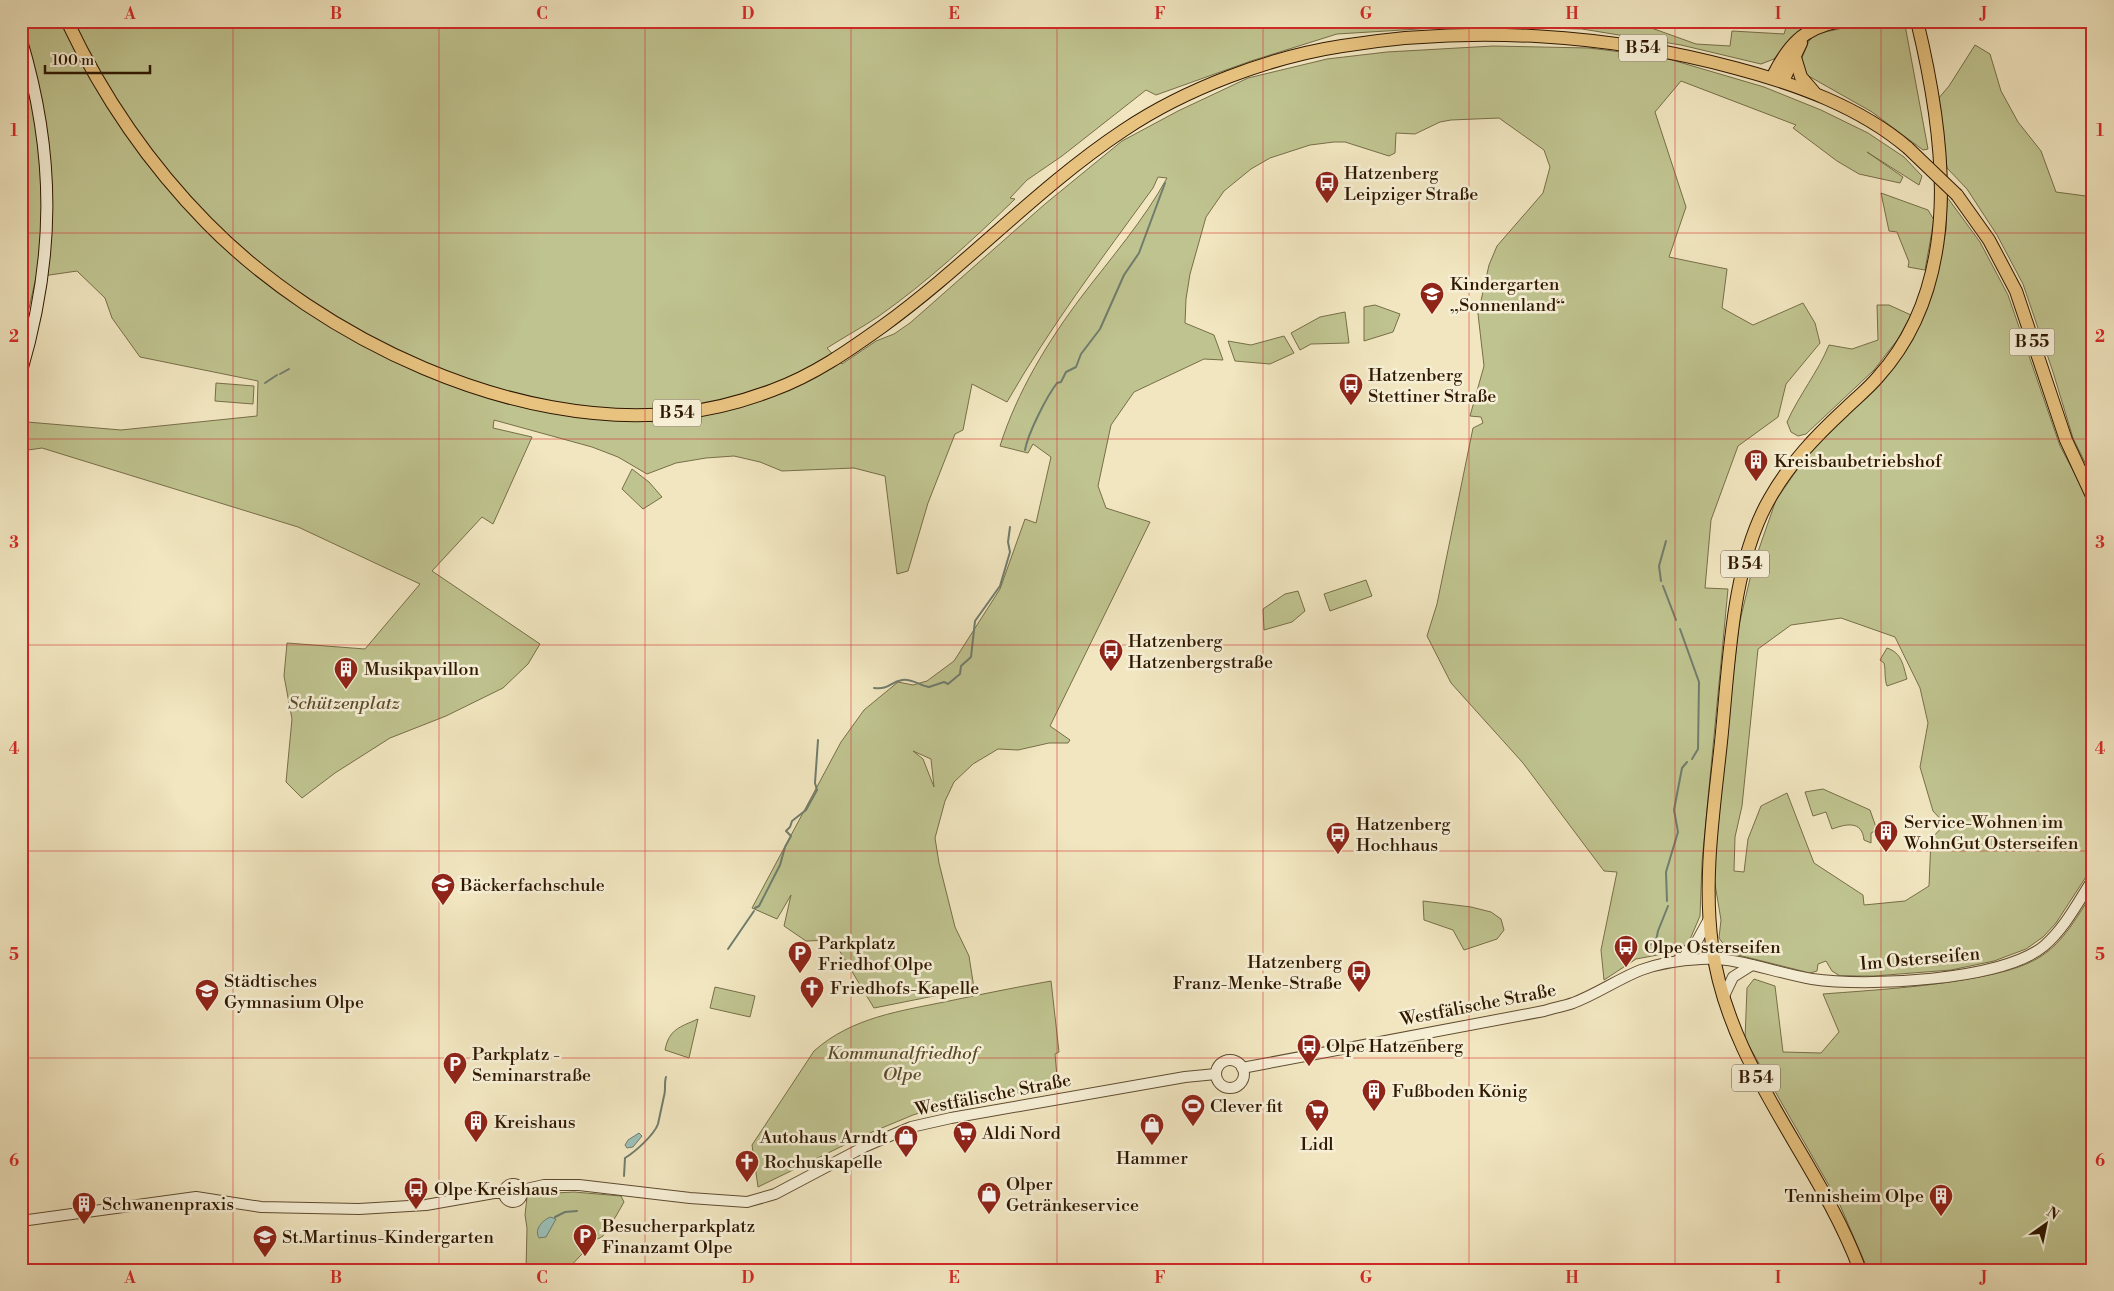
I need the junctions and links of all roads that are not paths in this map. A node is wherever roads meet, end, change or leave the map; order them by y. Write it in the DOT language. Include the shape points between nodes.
graph roads {
  1 [pos="67,21"];
  2 [pos="1840,21"];
  3 [pos="1917,21"];
  4 [pos="1807,32"];
  5 [pos="21,39"];
  6 [pos="1794,54"];
  7 [pos="1777,80"];
  8 [pos="1818,95"];
  9 [pos="21,374"];
  10 [pos="2093,498"];
  11 [pos="2093,879"];
  12 [pos="1709,919"];
  13 [pos="1714,958"];
  14 [pos="1677,961"];
  15 [pos="1752,965"];
  16 [pos="1723,998"];
  17 [pos="1242,1068"];
  18 [pos="1216,1074"];
  19 [pos="522,1190"];
  20 [pos="504,1193"];
  21 [pos="21,1221"];
  22 [pos="1860,1270"];
  1 -- 7 [label="main road, B 54" via="109,99 177,191 211,227 289,294 382,349 468,384 543,405 589,413 681,413 773,390 815,371 842,356 912,305 1091,152 1126,128 1164,105 1202,88 1289,58 1338,46 1402,38 1521,36 1590,40 1668,52"];
  2 -- 4 [label="main road"];
  3 -- 12 [label="main road, B 54" via="1933,104 1941,182 1932,278 1911,331 1878,378 1790,467 1770,497 1752,536 1738,594 1729,665 1709,866"];
  4 -- 6 [label="main road"];
  4 -- 7 [label="main road" via="1792,44"];
  5 -- 9 [label="main road" via="40,112 48,202 45,265"];
  6 -- 7 [label="main road"];
  6 -- 8 [label="main road" via="1801,77"];
  7 -- 8 [label="main road, B 55"];
  8 -- 10 [label="main road, B 55, bridge" via="1873,123 1908,148 1957,195 1989,240 2016,291 2066,440"];
  11 -- 15 [label="street, Im Osterseifen" via="2062,926 2042,947 1988,970 1856,982 1810,979"];
  12 -- 13 [label="main road, B 54"];
  12 -- 14 [label="street" via="1697,941"];
  13 -- 14 [label="street, Westfälische Straße"];
  13 -- 15 [label="street, Im Osterseifen"];
  13 -- 16 [label="main road, B 54"];
  14 -- 17 [label="street, Westfälische Straße" via="1641,970 1574,1002 1544,1011"];
  15 -- 16 [label="street" via="1733,977"];
  16 -- 22 [label="main road, B 54" via="1747,1060 1833,1206"];
  17 -- 18 [label="street" via="1229,1060 1218,1066"];
  17 -- 18 [label="street" via="1241,1082 1234,1087 1222,1085"];
  18 -- 19 [label="street, Westfälische Straße" via="1175,1078 911,1127 864,1147 775,1194 747,1202 580,1185 544,1185"];
  19 -- 20 [label="street" via="512,1184"];
  19 -- 20 [label="street" via="522,1197 514,1203 506,1199"];
  20 -- 21 [label="street" via="359,1209 261,1207 196,1198"];
}
